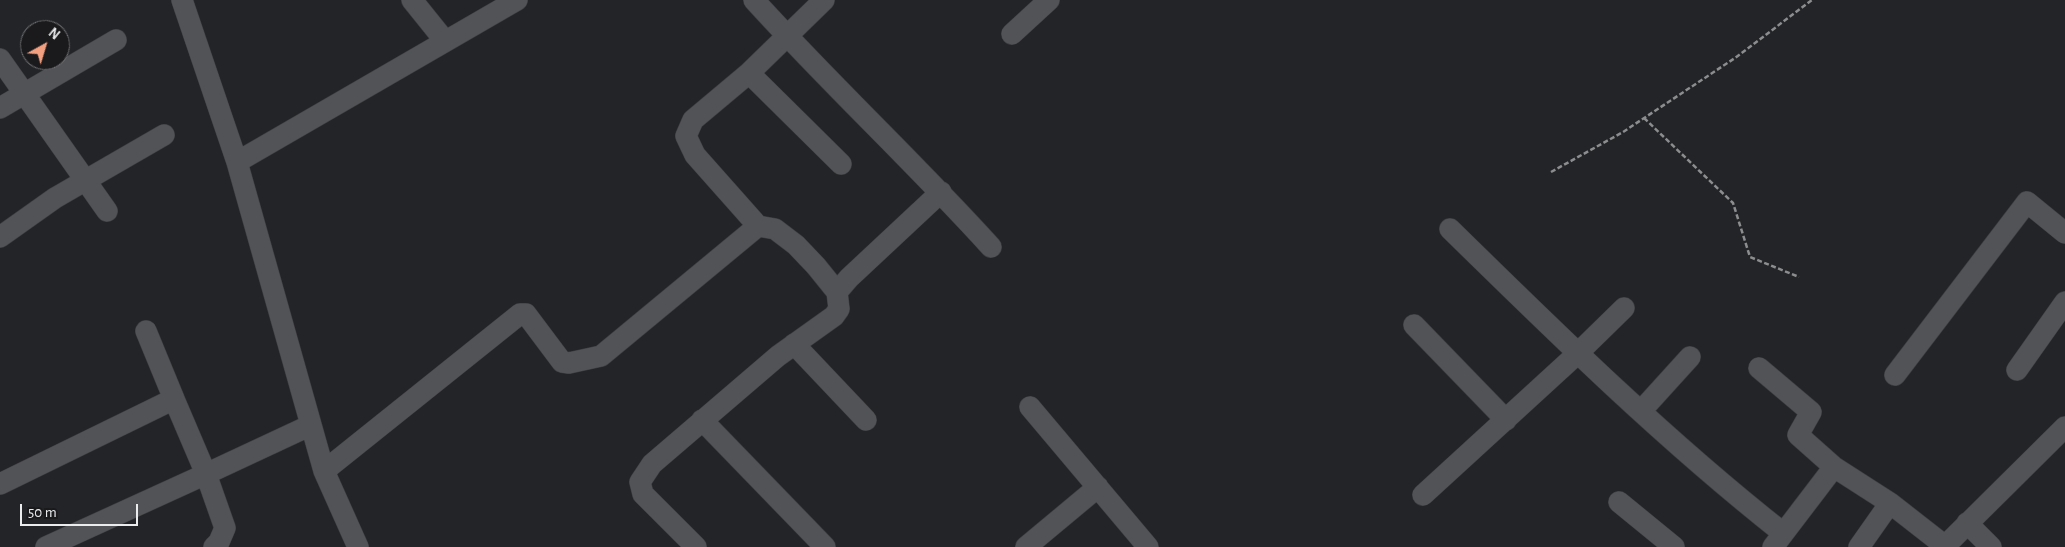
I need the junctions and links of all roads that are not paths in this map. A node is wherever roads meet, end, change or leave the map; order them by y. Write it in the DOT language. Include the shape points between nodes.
graph roads {
  1 [pos="182,0"];
  2 [pos="412,0"];
  3 [pos="517,0"];
  4 [pos="754,0"];
  5 [pos="824,0"];
  6 [pos="1049,0"];
  7 [pos="1012,34"];
  8 [pos="786,35"];
  9 [pos="116,40"];
  10 [pos="445,42"];
  11 [pos="0,59"];
  12 [pos="749,73"];
  13 [pos="23,93"];
  14 [pos="0,108"];
  15 [pos="164,135"];
  16 [pos="237,162"];
  17 [pos="842,164"];
  18 [pos="84,181"];
  19 [pos="941,192"];
  20 [pos="107,211"];
  21 [pos="758,226"];
  22 [pos="1450,229"];
  23 [pos="2065,232"];
  24 [pos="0,237"];
  25 [pos="991,247"];
  26 [pos="837,292"];
  27 [pos="2065,302"];
  28 [pos="1624,308"];
  29 [pos="1414,325"];
  30 [pos="146,330"];
  31 [pos="794,344"];
  32 [pos="1577,354"];
  33 [pos="1690,356"];
  34 [pos="1759,368"];
  35 [pos="2017,370"];
  36 [pos="1895,375"];
  37 [pos="174,399"];
  38 [pos="1030,407"];
  39 [pos="1641,412"];
  40 [pos="702,420"];
  41 [pos="866,420"];
  42 [pos="1506,420"];
  43 [pos="311,425"];
  44 [pos="2065,427"];
  45 [pos="1834,467"];
  46 [pos="324,471"];
  47 [pos="206,474"];
  48 [pos="0,484"];
  49 [pos="1098,487"];
  50 [pos="1423,494"];
  51 [pos="1619,502"];
  52 [pos="1890,504"];
  53 [pos="1967,522"];
  54 [pos="1778,540"];
  55 [pos="46,547"];
  56 [pos="214,547"];
  57 [pos="358,547"];
  58 [pos="696,547"];
  59 [pos="824,547"];
  60 [pos="1026,547"];
  61 [pos="1148,547"];
  62 [pos="1674,547"];
  63 [pos="1858,547"];
  64 [pos="1945,547"];
  65 [pos="1991,547"];
  1 -- 16 [label="street"];
  2 -- 10 [label="street"];
  3 -- 10 [label="street"];
  4 -- 8 [label="street"];
  5 -- 8 [label="street"];
  6 -- 7 [label="street"];
  8 -- 12 [label="street"];
  8 -- 19 [label="street"];
  9 -- 13 [label="street"];
  10 -- 16 [label="street"];
  11 -- 13 [label="street"];
  12 -- 17 [label="street"];
  12 -- 21 [label="street" via="693,120 686,136 696,155"];
  13 -- 14 [label="street"];
  13 -- 18 [label="street"];
  15 -- 18 [label="street"];
  16 -- 43 [label="street"];
  18 -- 20 [label="street"];
  18 -- 24 [label="street"];
  19 -- 25 [label="street"];
  19 -- 26 [label="street"];
  21 -- 26 [label="street" via="776,229 796,245"];
  21 -- 46 [label="street" via="601,356 562,362 526,314 520,314"];
  22 -- 32 [label="street"];
  23 -- 36 [label="street" via="2027,202"];
  26 -- 31 [label="street" via="839,309 834,316"];
  27 -- 35 [label="street"];
  28 -- 32 [label="street"];
  29 -- 42 [label="street"];
  30 -- 37 [label="street"];
  31 -- 40 [label="street"];
  31 -- 41 [label="street"];
  32 -- 39 [label="street"];
  32 -- 42 [label="street"];
  33 -- 39 [label="street"];
  34 -- 45 [label="street" via="1810,411 1798,435"];
  37 -- 47 [label="street"];
  37 -- 48 [label="street"];
  38 -- 49 [label="street"];
  39 -- 54 [label="street" via="1732,492"];
  40 -- 58 [label="street" via="652,464 640,482 643,494"];
  40 -- 59 [label="street"];
  42 -- 50 [label="street"];
  43 -- 46 [label="street"];
  43 -- 47 [label="street"];
  44 -- 53 [label="street"];
  45 -- 52 [label="street"];
  45 -- 54 [label="street"];
  46 -- 57 [label="street"];
  47 -- 55 [label="street"];
  47 -- 56 [label="street" via="225,528"];
  49 -- 60 [label="street"];
  49 -- 61 [label="street"];
  51 -- 62 [label="street"];
  52 -- 63 [label="street"];
  52 -- 64 [label="street"];
  53 -- 64 [label="street"];
  53 -- 65 [label="street"];
}
